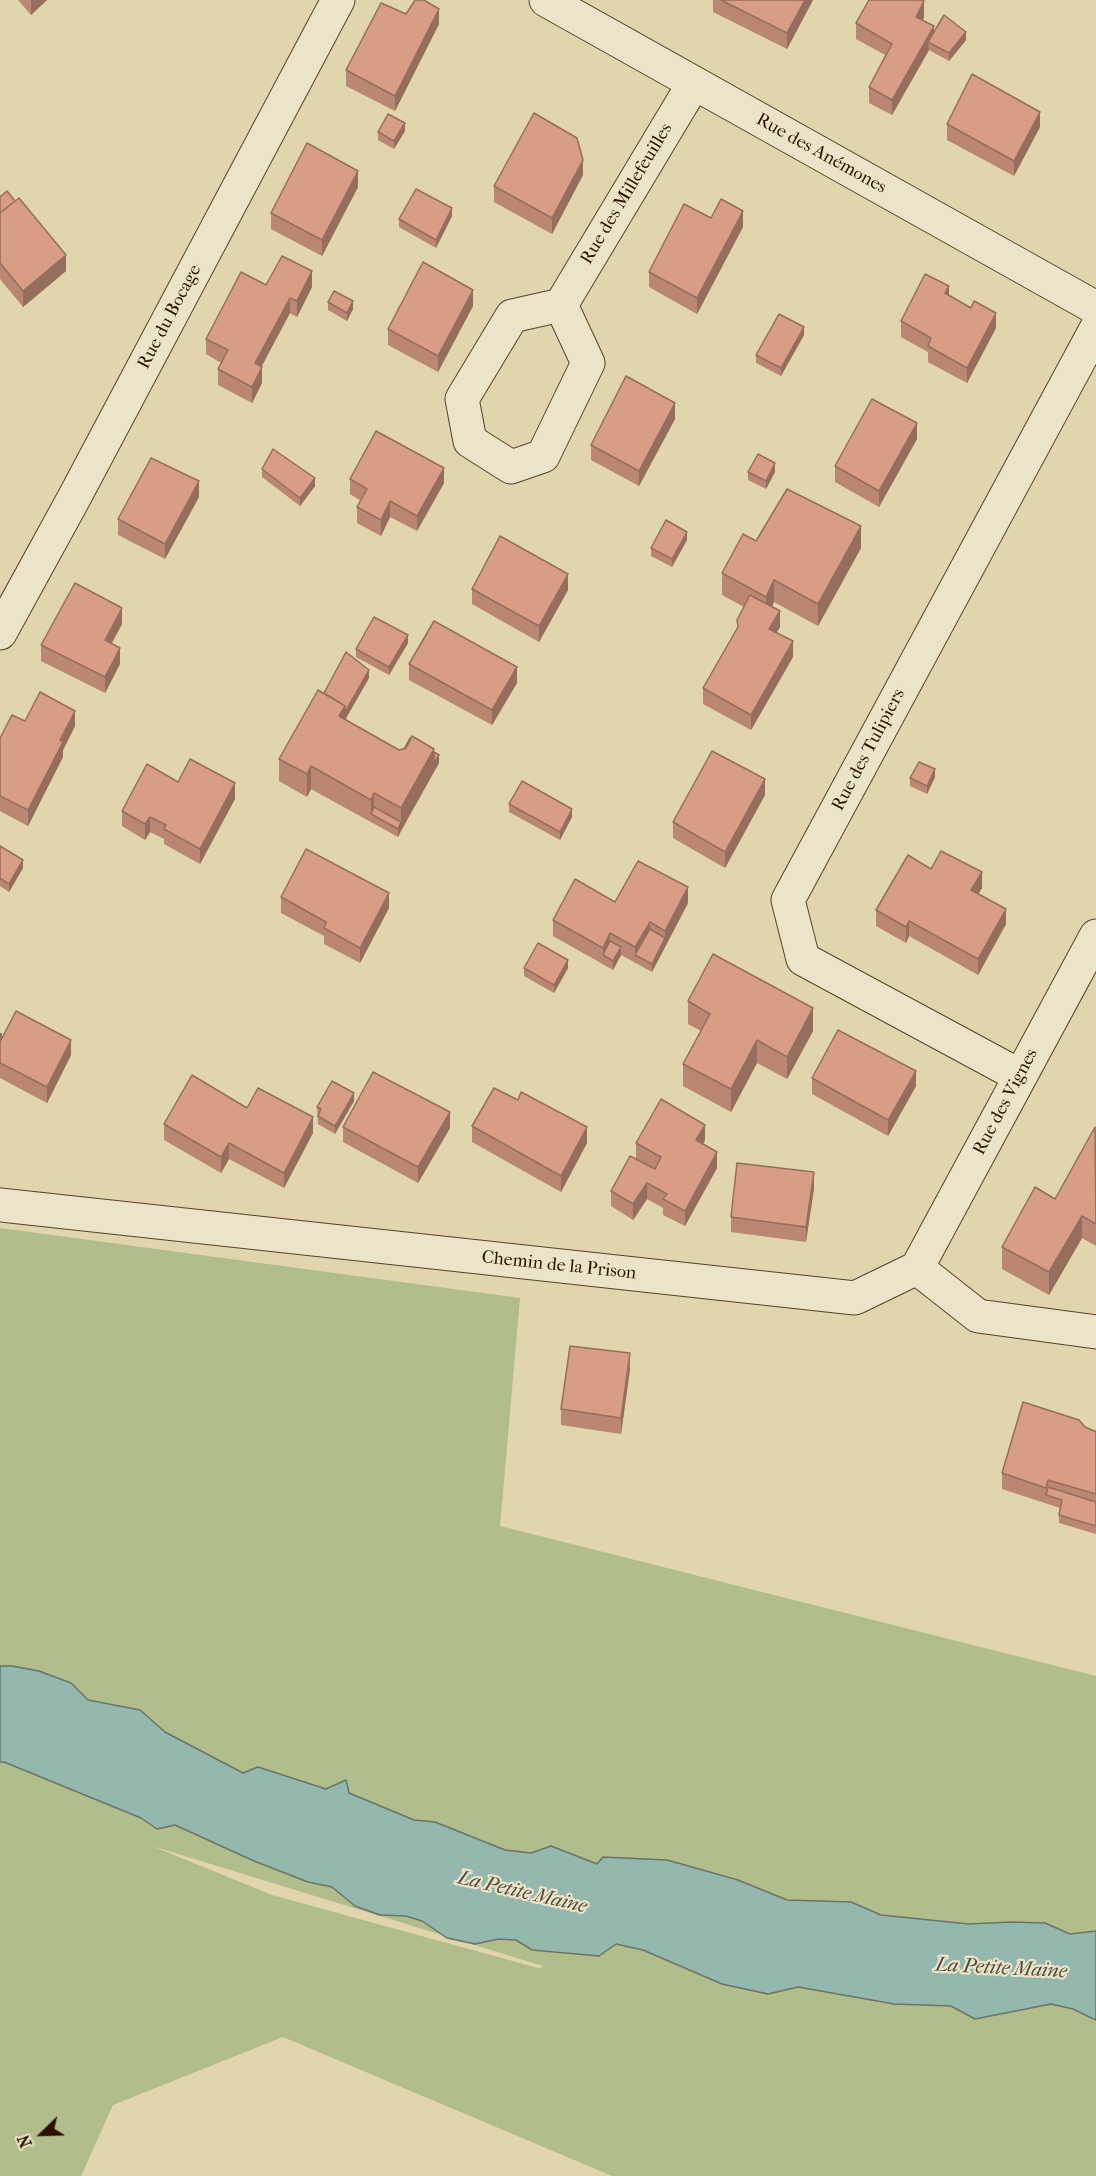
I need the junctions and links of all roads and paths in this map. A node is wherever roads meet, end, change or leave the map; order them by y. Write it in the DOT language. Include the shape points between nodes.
graph roads {
  1 [pos="338,0"];
  2 [pos="546,0"];
  3 [pos="694,83"];
  4 [pos="561,305"];
  5 [pos="1096,308"];
  6 [pos="1096,329"];
  7 [pos="0,633"];
  8 [pos="1096,936"];
  9 [pos="1020,1076"];
  10 [pos="0,1205"];
  11 [pos="917,1268"];
  12 [pos="1096,1332"];
  1 -- 7 [label="street, Rue du Bocage"];
  2 -- 3 [label="street, Rue des Anémones"];
  3 -- 4 [label="street, Rue des Millefeuilles"];
  3 -- 5 [label="street, Rue des Anémones"];
  4 -- 4 [label="street" via="588,363 543,456 511,468 470,441 462,399 512,316"];
  6 -- 9 [label="street, Rue des Tulipiers" via="788,900 803,959"];
  8 -- 9 [label="street, Rue des Vignes"];
  9 -- 11 [label="street, Rue des Vignes"];
  10 -- 11 [label="street, Chemin de la Prison" via="855,1298"];
  11 -- 12 [label="street" via="978,1316"];
}
